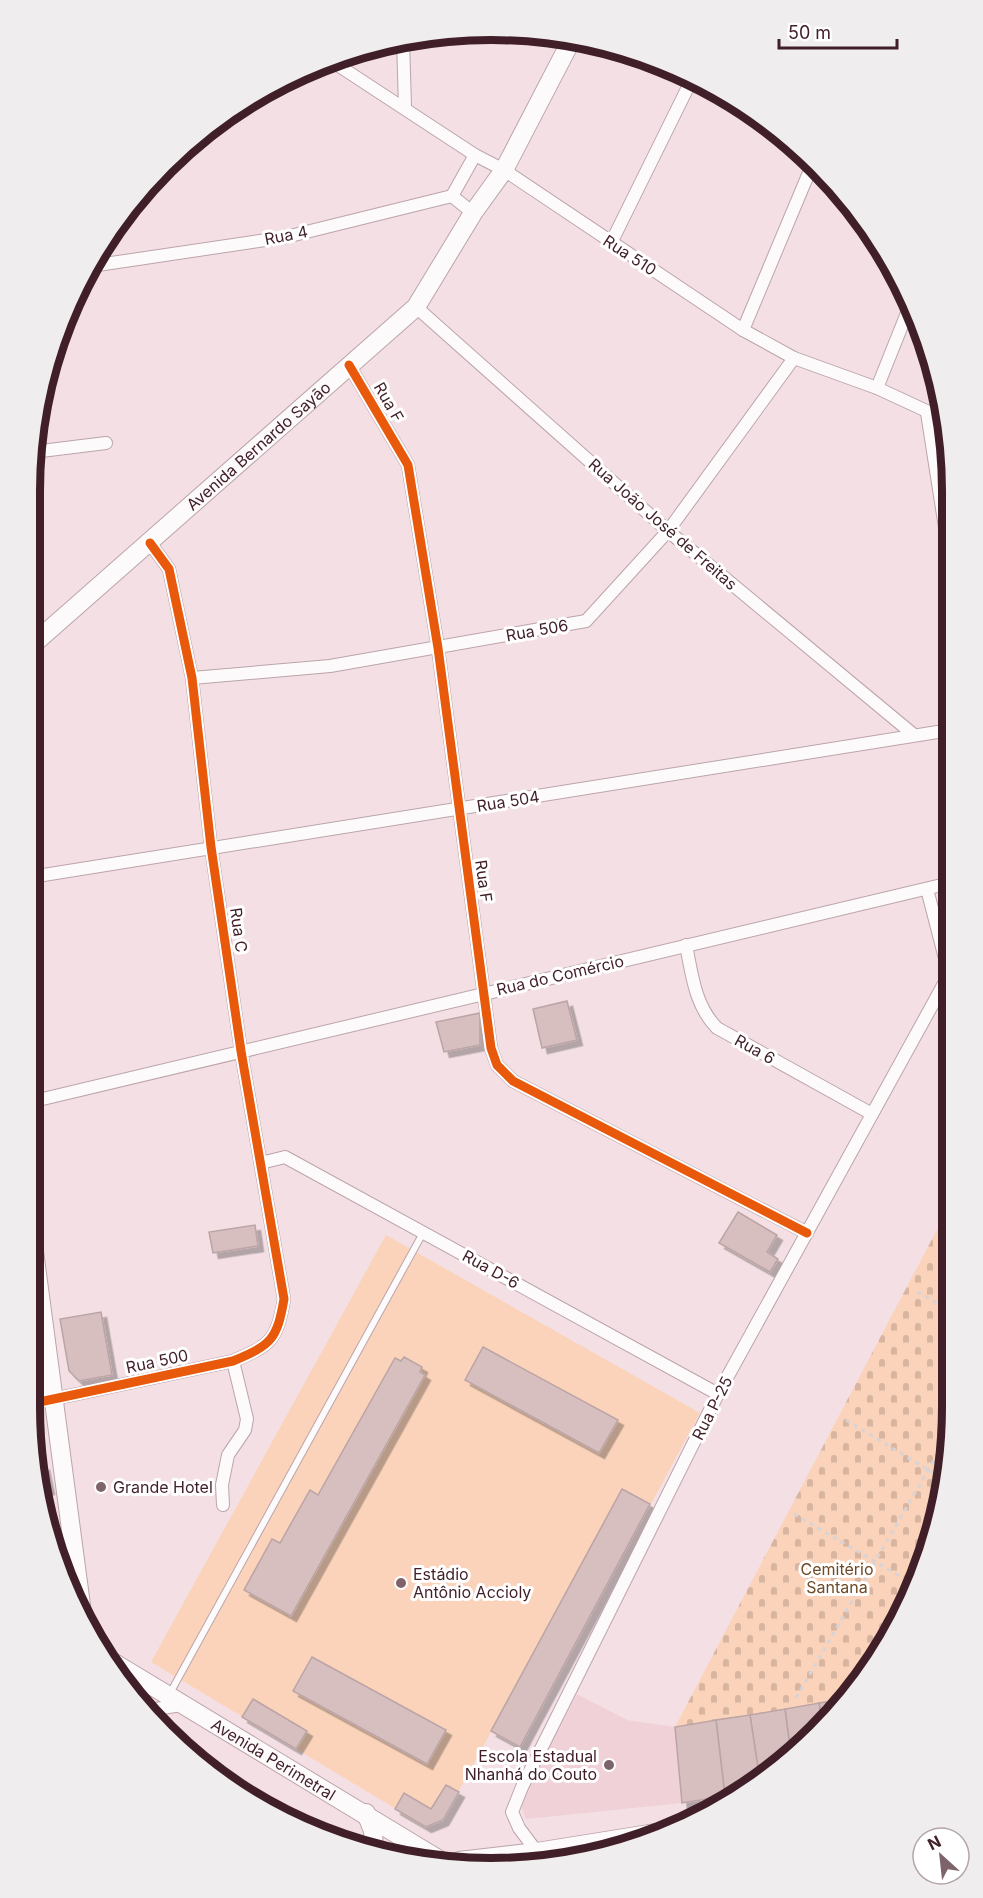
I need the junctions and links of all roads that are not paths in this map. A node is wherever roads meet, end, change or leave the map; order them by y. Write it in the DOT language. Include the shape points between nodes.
graph roads {
  1 [pos="568,47"];
  2 [pos="403,49"];
  3 [pos="340,67"];
  4 [pos="689,86"];
  5 [pos="405,107"];
  6 [pos="475,155"];
  7 [pos="504,170"];
  8 [pos="809,172"];
  9 [pos="452,196"];
  10 [pos="473,213"];
  11 [pos="611,243"];
  12 [pos="102,264"];
  13 [pos="416,307"];
  14 [pos="906,315"];
  15 [pos="743,330"];
  16 [pos="794,358"];
  17 [pos="349,365"];
  18 [pos="877,388"];
  19 [pos="927,412"];
  20 [pos="936,416"];
  21 [pos="106,443"];
  22 [pos="42,451"];
  23 [pos="942,487"];
  24 [pos="668,531"];
  25 [pos="150,543"];
  26 [pos="40,638"];
  27 [pos="438,648"];
  28 [pos="192,678"];
  29 [pos="942,731"];
  30 [pos="914,735"];
  31 [pos="459,809"];
  32 [pos="211,848"];
  33 [pos="40,876"];
  34 [pos="942,885"];
  35 [pos="927,889"];
  36 [pos="942,943"];
  37 [pos="686,945"];
  38 [pos="942,987"];
  39 [pos="483,993"];
  40 [pos="241,1051"];
  41 [pos="40,1100"];
  42 [pos="872,1114"];
  43 [pos="261,1163"];
  44 [pos="424,1233"];
  45 [pos="807,1233"];
  46 [pos="40,1292"];
  47 [pos="280,1327"];
  48 [pos="233,1361"];
  49 [pos="718,1394"];
  50 [pos="55,1398"];
  51 [pos="40,1402"];
  52 [pos="223,1506"];
  53 [pos="79,1588"];
  54 [pos="127,1671"];
  55 [pos="175,1701"];
  56 [pos="156,1708"];
  57 [pos="366,1813"];
  58 [pos="619,1839"];
  59 [pos="374,1842"];
  60 [pos="537,1852"];
  61 [pos="429,1853"];
  62 [pos="487,1858"];
  1 -- 7 [label="street, Avenida Bernardo Sayão"];
  2 -- 5 [label="street"];
  3 -- 5 [label="street, Rua 510"];
  4 -- 11 [label="street"];
  5 -- 6 [label="street, Rua 510"];
  6 -- 7 [label="street, Rua 510"];
  6 -- 9 [label="street"];
  7 -- 10 [label="street, Avenida Bernardo Sayão"];
  7 -- 11 [label="street, Rua 510"];
  8 -- 15 [label="street"];
  9 -- 10 [label="street"];
  9 -- 12 [label="street, Rua 4" via="286,237"];
  10 -- 13 [label="street, Avenida Bernardo Sayão"];
  11 -- 15 [label="street, Rua 510"];
  13 -- 17 [label="street, Avenida Bernardo Sayão"];
  13 -- 24 [label="street, Rua João José de Freitas"];
  14 -- 18 [label="street"];
  15 -- 16 [label="street, Rua 510"];
  16 -- 18 [label="street, Rua 510"];
  16 -- 24 [label="street, Rua 506"];
  17 -- 25 [label="street, Avenida Bernardo Sayão"];
  17 -- 27 [label="street, Rua F" via="408,465"];
  18 -- 19 [label="street, Rua 510"];
  19 -- 20 [label="street, Rua 510"];
  19 -- 23 [label="street"];
  21 -- 22 [label="street"];
  24 -- 27 [label="street, Rua 506" via="586,621"];
  24 -- 30 [label="street, Rua João José de Freitas"];
  25 -- 26 [label="street, Avenida Bernardo Sayão"];
  25 -- 28 [label="street, Rua C" via="169,569"];
  27 -- 28 [label="street, Rua 506" via="330,666"];
  27 -- 31 [label="street, Rua F"];
  28 -- 32 [label="street, Rua C"];
  29 -- 30 [label="street, Rua 504"];
  30 -- 31 [label="street, Rua 504"];
  31 -- 32 [label="street, Rua 504"];
  31 -- 39 [label="street, Rua F"];
  32 -- 33 [label="street, Rua 504"];
  32 -- 40 [label="street, Rua C"];
  34 -- 35 [label="street, Rua do Comércio"];
  35 -- 36 [label="street"];
  35 -- 37 [label="street, Rua do Comércio"];
  37 -- 39 [label="street, Rua do Comércio"];
  37 -- 42 [label="street, Rua 6" via="698,999 705,1016 717,1028"];
  38 -- 42 [label="street, Rua P-25"];
  39 -- 40 [label="street, Rua do Comércio"];
  39 -- 45 [label="street, Rua F" via="491,1048 497,1065 513,1081"];
  40 -- 41 [label="street, Rua do Comércio"];
  40 -- 43 [label="street, Rua C"];
  42 -- 45 [label="street, Rua P-25"];
  43 -- 44 [label="street, Rua D-6" via="285,1157"];
  43 -- 47 [label="street, Rua C" via="284,1299"];
  44 -- 49 [label="street, Rua D-6"];
  44 -- 55 [label="lane"];
  45 -- 49 [label="street, Rua P-25"];
  46 -- 50 [label="street"];
  47 -- 48 [label="street, Rua 500" via="263,1348"];
  48 -- 50 [label="street, Rua 500"];
  48 -- 52 [label="street" via="247,1419 245,1430 228,1455 222,1485"];
  49 -- 60 [label="street, Rua P-25" via="512,1812"];
  50 -- 51 [label="street, Rua 500"];
  50 -- 53 [label="street"];
  54 -- 55 [label="street, Avenida Perimetral"];
  55 -- 56 [label="street"];
  55 -- 57 [label="street, Avenida Perimetral"];
  57 -- 59 [label="street"];
  57 -- 61 [label="street, Avenida Perimetral"];
  58 -- 60 [label="street"];
  60 -- 62 [label="street"];
}
